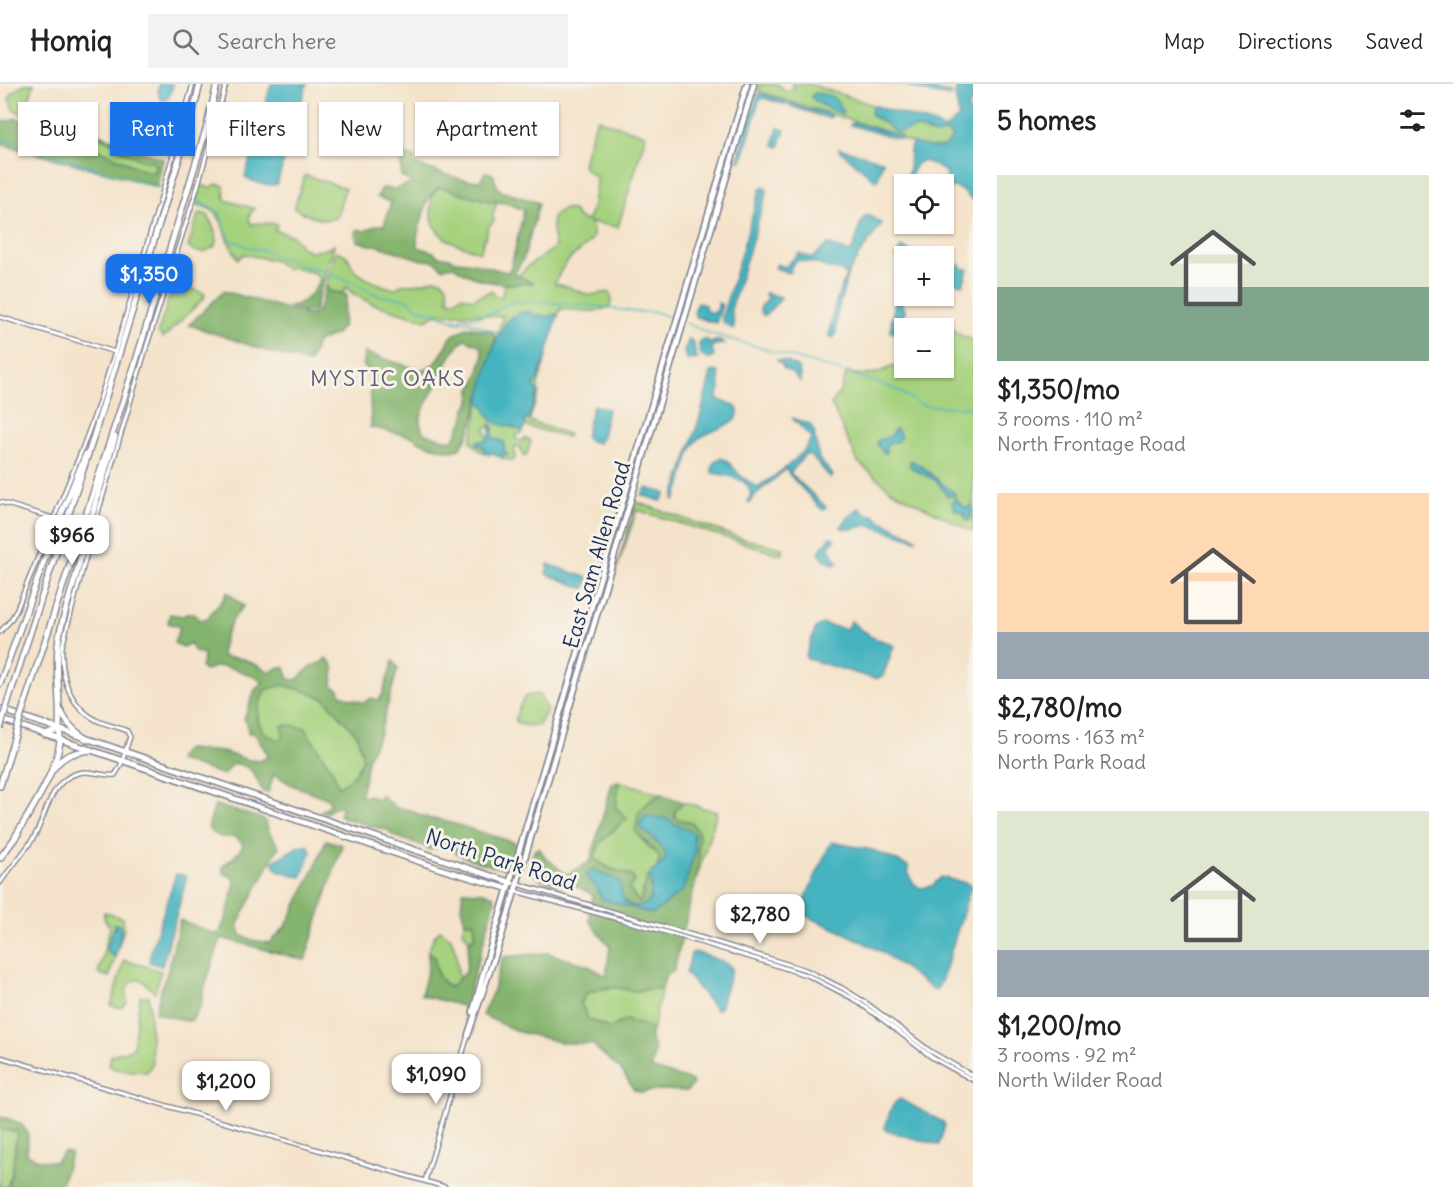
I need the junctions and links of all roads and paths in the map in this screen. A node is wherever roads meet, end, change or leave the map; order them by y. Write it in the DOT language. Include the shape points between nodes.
graph roads {
  1 [pos="194,84"];
  2 [pos="200,84"];
  3 [pos="217,84"];
  4 [pos="226,84"];
  5 [pos="747,84"];
  6 [pos="754,84"];
  7 [pos="0,317"];
  8 [pos="115,352"];
  9 [pos="135,364"];
  10 [pos="91,445"];
  11 [pos="0,502"];
  12 [pos="54,518"];
  13 [pos="0,632"];
  14 [pos="0,684"];
  15 [pos="60,706"];
  16 [pos="1,711"];
  17 [pos="0,719"];
  18 [pos="0,729"];
  19 [pos="58,730"];
  20 [pos="45,735"];
  21 [pos="61,740"];
  22 [pos="88,740"];
  23 [pos="91,750"];
  24 [pos="125,752"];
  25 [pos="122,760"];
  26 [pos="0,786"];
  27 [pos="15,837"];
  28 [pos="0,858"];
  29 [pos="515,866"];
  30 [pos="492,876"];
  31 [pos="510,882"];
  32 [pos="0,883"];
  33 [pos="517,884"];
  34 [pos="509,889"];
  35 [pos="515,891"];
  36 [pos="468,1035"];
  37 [pos="0,1057"];
  38 [pos="973,1076"];
  39 [pos="973,1080"];
  40 [pos="425,1181"];
  41 [pos="445,1187"];
  1 -- 8 [label="street"];
  2 -- 10 [label="highway"];
  3 -- 9 [label="highway"];
  4 -- 24 [label="street" via="62,647 62,669 73,699 96,720 127,731 130,737"];
  5 -- 29 [label="main road, East Sam Allen Road"];
  6 -- 33 [label="main road, East Sam Allen Road"];
  7 -- 8 [label="street"];
  8 -- 12 [label="street"];
  9 -- 15 [label="highway" via="60,634"];
  9 -- 26 [label="highway, bridge"];
  10 -- 14 [label="highway" via="58,522"];
  10 -- 18 [label="highway, bridge"];
  11 -- 12 [label="street"];
  12 -- 13 [label="street" via="16,611"];
  15 -- 19 [label="highway"];
  15 -- 22 [label="highway" via="69,724"];
  16 -- 19 [label="main road, North Park Road"];
  17 -- 20 [label="main road, North Park Road"];
  19 -- 20 [label="highway"];
  19 -- 21 [label="highway"];
  19 -- 22 [label="main road, North Park Road"];
  20 -- 21 [label="main road, North Park Road"];
  21 -- 23 [label="main road, North Park Road"];
  21 -- 27 [label="highway" via="43,788"];
  22 -- 24 [label="main road, North Park Road"];
  23 -- 25 [label="main road, North Park Road"];
  23 -- 27 [label="highway" via="75,752 58,762 34,810"];
  24 -- 25 [label="street"];
  24 -- 30 [label="main road, North Park Road"];
  25 -- 32 [label="street" via="115,775 86,772 60,784 35,835"];
  25 -- 34 [label="main road, North Park Road"];
  27 -- 28 [label="highway"];
  29 -- 30 [label="main road" via="508,876"];
  29 -- 31 [label="main road, East Sam Allen Road"];
  30 -- 31 [label="main road, North Park Road"];
  31 -- 33 [label="main road, North Park Road"];
  31 -- 34 [label="main road, East Sam Allen Road"];
  33 -- 35 [label="main road, East Sam Allen Road"];
  33 -- 38 [label="street, North Park Road" via="806,970 865,1002 930,1051"];
  34 -- 35 [label="main road, North Park Road"];
  34 -- 36 [label="main road, East Sam Allen Road"];
  35 -- 36 [label="main road, East Sam Allen Road"];
  35 -- 39 [label="street, North Park Road" via="668,932 809,976 840,991 933,1058"];
  36 -- 40 [label="street, East Sam Allen Road"];
  37 -- 40 [label="street"];
  40 -- 41 [label="street"];
}
